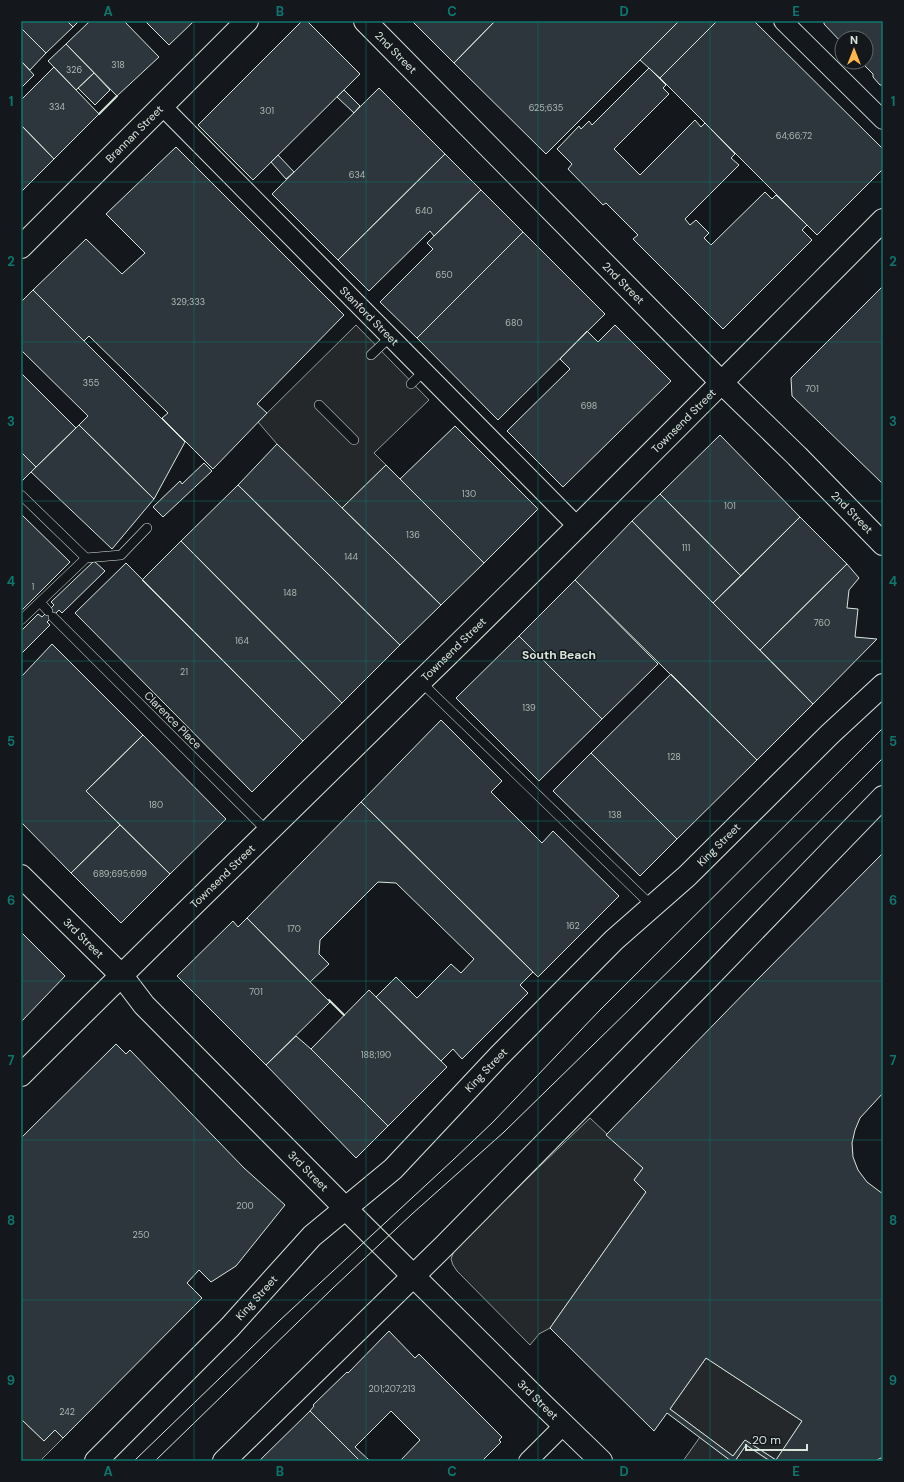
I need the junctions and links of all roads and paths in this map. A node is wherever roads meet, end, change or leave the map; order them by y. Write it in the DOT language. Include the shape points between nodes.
graph roads {
  1 [pos="247,21"];
  2 [pos="365,21"];
  3 [pos="783,21"];
  4 [pos="162,106"];
  5 [pos="883,120"];
  6 [pos="883,220"];
  7 [pos="21,247"];
  8 [pos="390,337"];
  9 [pos="371,355"];
  10 [pos="424,371"];
  11 [pos="722,383"];
  12 [pos="411,384"];
  13 [pos="319,405"];
  14 [pos="354,440"];
  15 [pos="21,495"];
  16 [pos="577,526"];
  17 [pos="147,528"];
  18 [pos="883,544"];
  19 [pos="86,558"];
  20 [pos="40,602"];
  21 [pos="21,620"];
  22 [pos="421,682"];
  23 [pos="883,685"];
  24 [pos="883,797"];
  25 [pos="267,832"];
  26 [pos="21,876"];
  27 [pos="652,906"];
  28 [pos="122,976"];
  29 [pos="21,1075"];
  30 [pos="345,1208"];
  31 [pos="413,1277"];
  32 [pos="564,1425"];
  33 [pos="96,1461"];
  34 [pos="224,1461"];
  35 [pos="528,1461"];
  36 [pos="601,1461"];
  1 -- 4 [label="main road, Brannan Street"];
  2 -- 11 [label="main road, 2nd Street"];
  3 -- 5 [label="street"];
  4 -- 7 [label="main road, Brannan Street"];
  4 -- 8 [label="street, Stanford Street"];
  6 -- 11 [label="main road, Townsend Street"];
  8 -- 9 [label="lane"];
  8 -- 10 [label="street, Stanford Street"];
  10 -- 12 [label="lane"];
  10 -- 16 [label="street, Stanford Street"];
  11 -- 16 [label="main road, Townsend Street"];
  11 -- 18 [label="main road, 2nd Street"];
  13 -- 14 [label="lane"];
  15 -- 19 [label="lane"];
  16 -- 22 [label="main road, Townsend Street"];
  17 -- 19 [label="lane" via="121,555"];
  19 -- 20 [label="lane"];
  20 -- 21 [label="lane"];
  20 -- 25 [label="lane, Clarence Place"];
  22 -- 25 [label="main road, Townsend Street"];
  22 -- 27 [label="lane"];
  23 -- 27 [label="main road, King Street" via="830,734 688,876"];
  24 -- 31 [label="main road"];
  25 -- 28 [label="main road, Townsend Street"];
  26 -- 28 [label="main road, 3rd Street"];
  27 -- 30 [label="main road, King Street" via="614,940 520,1034 393,1169"];
  28 -- 29 [label="main road, Townsend Street"];
  28 -- 30 [label="main road, 3rd Street" via="144,1005"];
  30 -- 31 [label="main road, 3rd Street"];
  30 -- 33 [label="main road, King Street" via="312,1236 230,1327"];
  31 -- 32 [label="main road, 3rd Street"];
  31 -- 34 [label="main road"];
  32 -- 35 [label="street"];
  32 -- 36 [label="main road, 3rd Street"];
}
